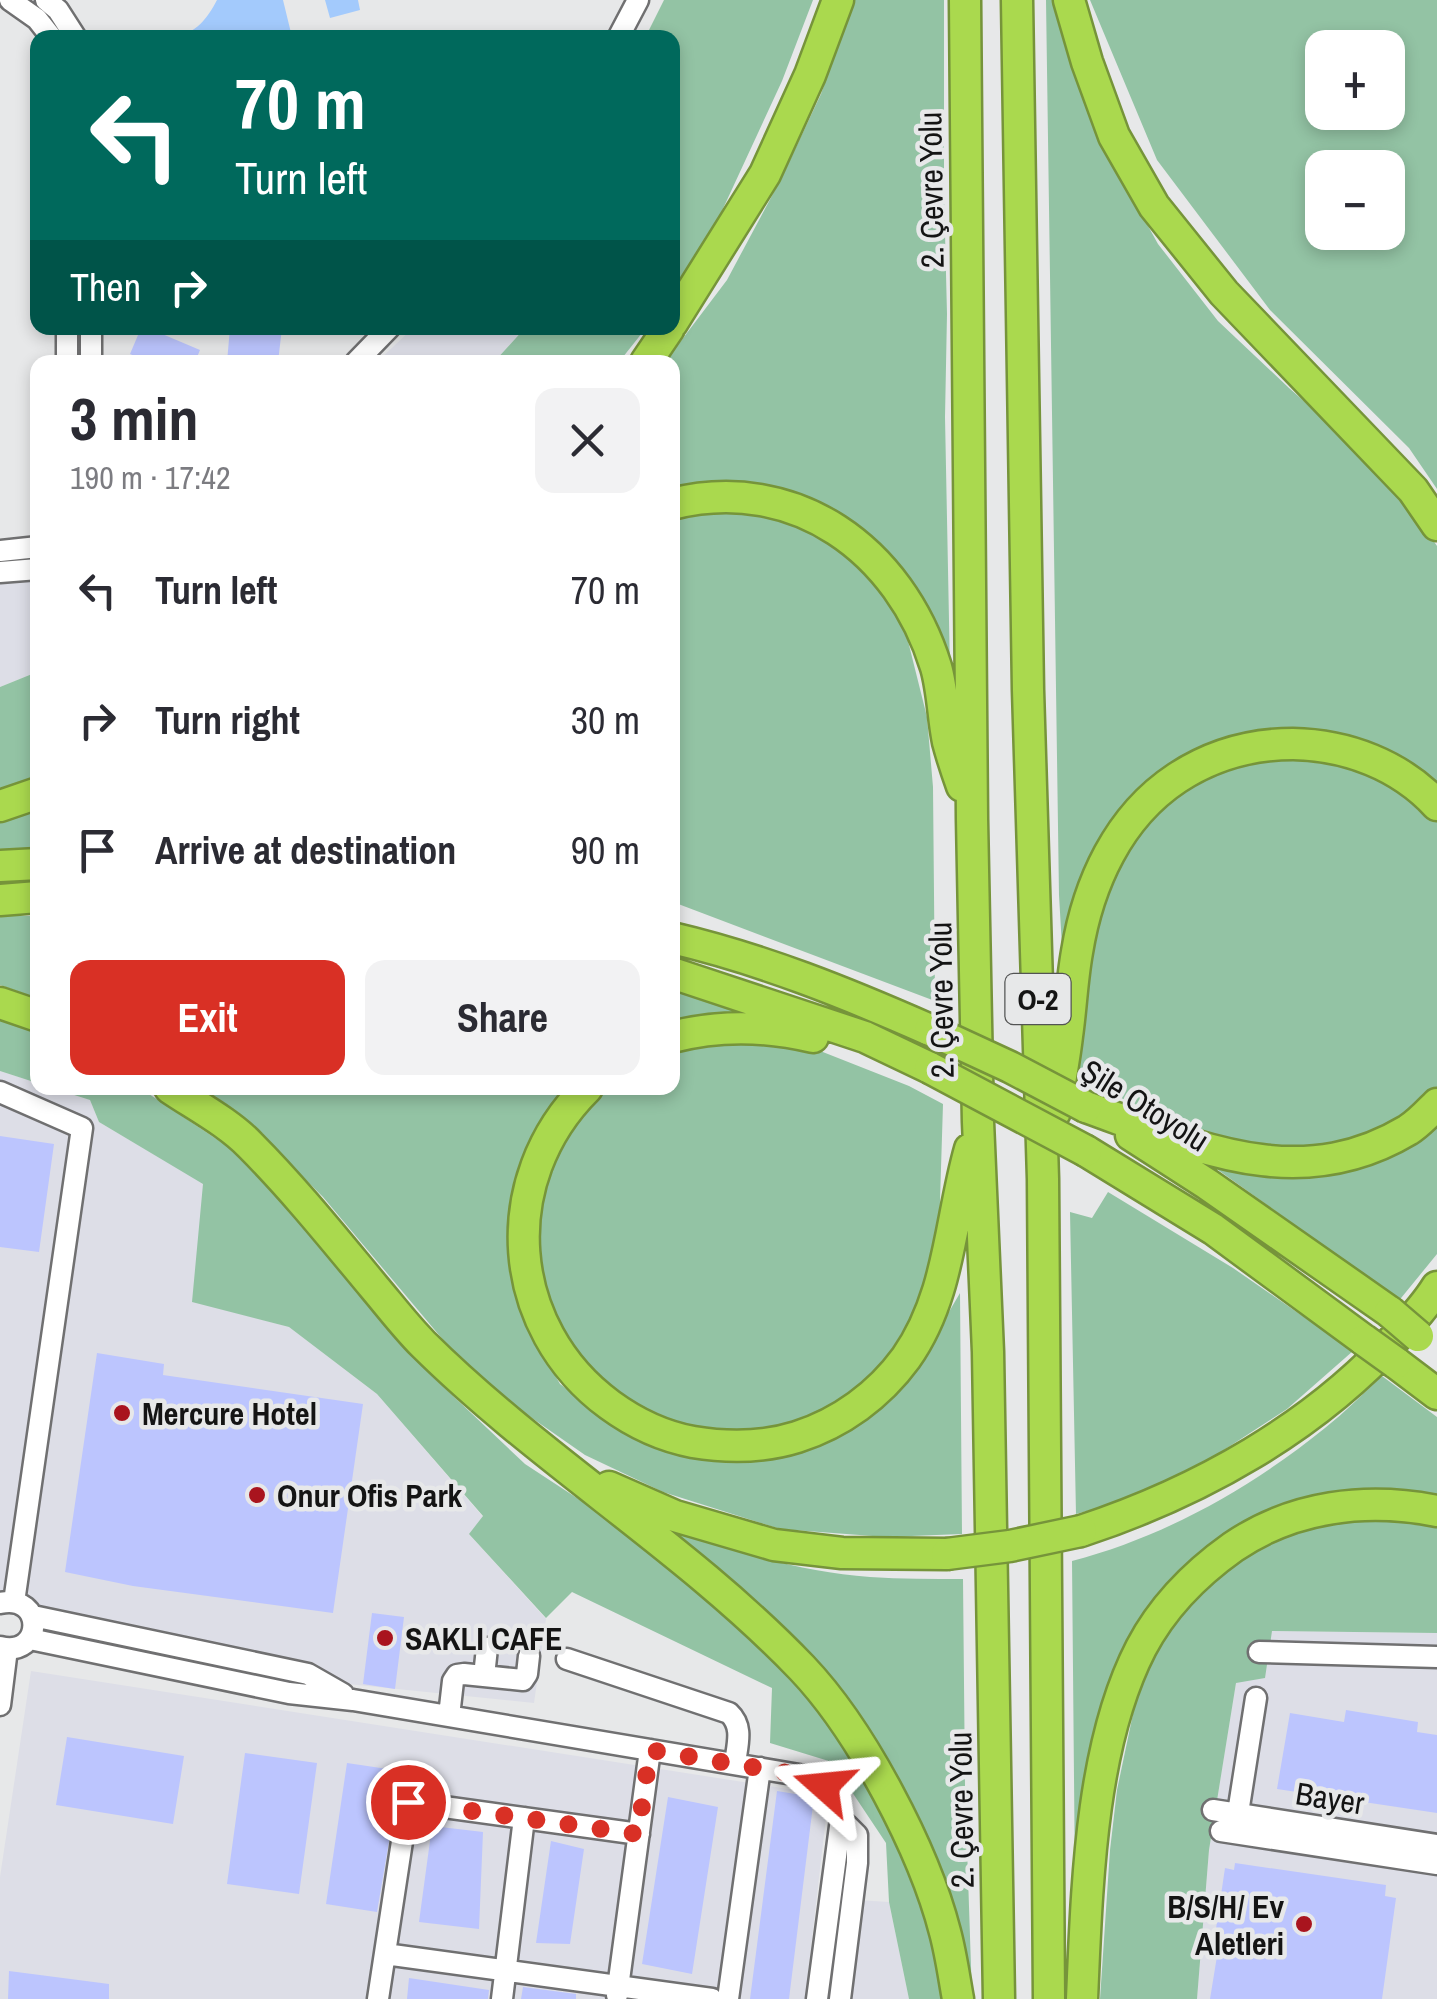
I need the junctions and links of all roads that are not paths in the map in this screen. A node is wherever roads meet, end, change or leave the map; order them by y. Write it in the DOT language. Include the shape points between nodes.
graph roads {
  1 [pos="10,0"];
  2 [pos="46,0"];
  3 [pos="638,0"];
  4 [pos="838,0"];
  5 [pos="965,0"];
  6 [pos="1017,0"];
  7 [pos="1069,0"];
  8 [pos="46,30"];
  9 [pos="71,30"];
  10 [pos="622,30"];
  11 [pos="680,311"];
  12 [pos="382,335"];
  13 [pos="363,355"];
  14 [pos="680,502"];
  15 [pos="1437,525"];
  16 [pos="30,548"];
  17 [pos="0,550"];
  18 [pos="30,570"];
  19 [pos="0,572"];
  20 [pos="30,796"];
  21 [pos="0,806"];
  22 [pos="1437,806"];
  23 [pos="972,819"];
  24 [pos="30,864"];
  25 [pos="0,866"];
  26 [pos="30,898"];
  27 [pos="0,900"];
  28 [pos="680,926"];
  29 [pos="680,940"];
  30 [pos="757,961"];
  31 [pos="680,977"];
  32 [pos="0,1003"];
  33 [pos="30,1013"];
  34 [pos="680,1035"];
  35 [pos="930,1068"];
  36 [pos="0,1092"];
  37 [pos="180,1095"];
  38 [pos="581,1095"];
  39 [pos="1437,1104"];
  40 [pos="1086,1107"];
  41 [pos="978,1122"];
  42 [pos="1043,1179"];
  43 [pos="1437,1288"];
  44 [pos="1428,1343"];
  45 [pos="1437,1394"];
  46 [pos="582,1478"];
  47 [pos="1437,1511"];
  48 [pos="7,1602"];
  49 [pos="32,1616"];
  50 [pos="30,1639"];
  51 [pos="4,1648"];
  52 [pos="488,1648"];
  53 [pos="1259,1652"];
  54 [pos="530,1656"];
  55 [pos="1437,1657"];
  56 [pos="567,1659"];
  57 [pos="484,1676"];
  58 [pos="1256,1698"];
  59 [pos="354,1700"];
  60 [pos="0,1705"];
  61 [pos="449,1716"];
  62 [pos="650,1750"];
  63 [pos="735,1764"];
  64 [pos="760,1768"];
  65 [pos="1213,1810"];
  66 [pos="1238,1814"];
  67 [pos="524,1818"];
  68 [pos="841,1819"];
  69 [pos="1221,1832"];
  70 [pos="638,1834"];
  71 [pos="1437,1845"];
  72 [pos="1437,1864"];
  73 [pos="385,1954"];
  74 [pos="506,1970"];
  75 [pos="617,1992"];
  76 [pos="378,1999"];
  77 [pos="502,1999"];
  78 [pos="712,1999"];
  79 [pos="728,1999"];
  80 [pos="817,1999"];
  81 [pos="840,1999"];
  82 [pos="958,1999"];
  83 [pos="999,1999"];
  84 [pos="1049,1999"];
  85 [pos="1082,1999"];
  1 -- 8 [label="street"];
  2 -- 9 [label="street"];
  3 -- 10 [label="street"];
  4 -- 11 [label="highway" via="765,174"];
  5 -- 23 [label="highway, 2. Çevre Yolu / O-2"];
  6 -- 42 [label="highway, O-2"];
  7 -- 15 [label="highway" via="1114,136 1154,206 1224,293 1413,490"];
  12 -- 13 [label="street"];
  14 -- 23 [label="highway" via="747,497 797,510 839,529 885,569 936,668 948,742"];
  16 -- 17 [label="street"];
  18 -- 19 [label="street"];
  20 -- 21 [label="highway"];
  22 -- 42 [label="highway" via="1390,768 1348,750 1276,744 1211,760 1143,807 1110,849 1090,898"];
  23 -- 41 [label="highway, 2. Çevre Yolu / O-2"];
  24 -- 25 [label="highway"];
  26 -- 27 [label="highway"];
  28 -- 30 [label="highway"];
  29 -- 30 [label="highway, Şile Otoyolu"];
  30 -- 40 [label="highway, Şile Otoyolu, bridge" via="930,1030"];
  31 -- 35 [label="highway" via="865,1037"];
  32 -- 33 [label="highway"];
  34 -- 35 [label="highway" via="781,1029"];
  35 -- 45 [label="highway, bridge" via="1213,1229"];
  36 -- 48 [label="street" via="82,1128"];
  37 -- 46 [label="highway" via="247,1142 421,1342"];
  38 -- 41 [label="highway" via="546,1144 526,1203 522,1242 538,1314 578,1378 624,1416 653,1432 731,1447 790,1439 840,1418 905,1358 941,1282"];
  39 -- 40 [label="highway" via="1411,1129 1322,1162 1211,1152"];
  40 -- 44 [label="highway, Şile Otoyolu, bridge" via="1207,1184"];
  41 -- 83 [label="highway, 2. Çevre Yolu / O-2"];
  42 -- 84 [label="highway, O-2"];
  43 -- 46 [label="highway, bridge" via="1370,1367 1269,1442 1157,1503 1081,1532 947,1554 842,1553 774,1545 675,1516"];
  46 -- 82 [label="highway" via="744,1612 805,1671 848,1728 922,1863"];
  47 -- 85 [label="highway" via="1364,1505 1291,1518 1222,1555 1163,1613 1121,1696 1100,1781"];
  48 -- 49 [label="street" via="22,1604"];
  49 -- 50 [label="street"];
  49 -- 59 [label="street" via="308,1674"];
  50 -- 51 [label="street"];
  50 -- 59 [label="street" via="289,1693"];
  51 -- 60 [label="street"];
  52 -- 57 [label="street"];
  53 -- 55 [label="street"];
  54 -- 57 [label="street" via="523,1680"];
  56 -- 63 [label="street" via="729,1713 739,1728"];
  57 -- 61 [label="street" via="454,1678"];
  58 -- 66 [label="street"];
  59 -- 61 [label="street"];
  61 -- 62 [label="street"];
  62 -- 63 [label="street"];
  62 -- 70 [label="street"];
  63 -- 64 [label="street"];
  64 -- 68 [label="street" via="824,1786"];
  64 -- 79 [label="street"];
  65 -- 66 [label="street, Bayer"];
  66 -- 71 [label="street, Bayer"];
  67 -- 70 [label="street"];
  67 -- 73 [label="street" via="408,1802"];
  67 -- 74 [label="street"];
  68 -- 80 [label="street"];
  68 -- 81 [label="street" via="857,1835 858,1863"];
  69 -- 72 [label="street"];
  70 -- 75 [label="street"];
  73 -- 74 [label="street"];
  73 -- 76 [label="street"];
  74 -- 75 [label="street"];
  74 -- 77 [label="street"];
  75 -- 78 [label="street"];
}
